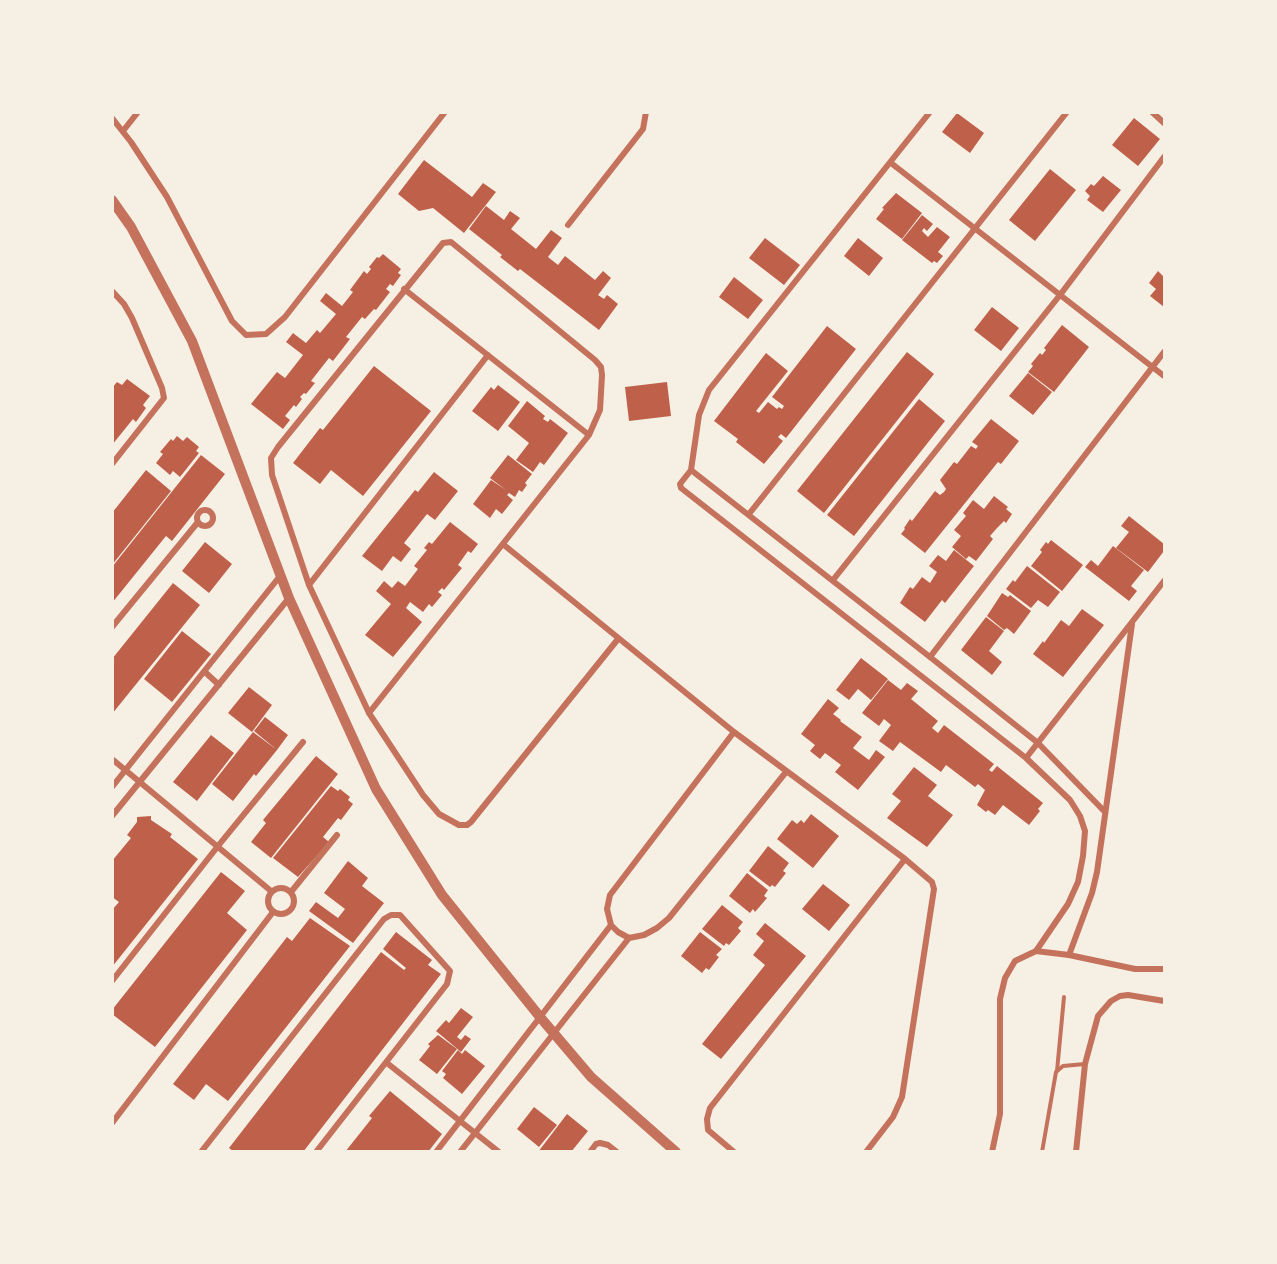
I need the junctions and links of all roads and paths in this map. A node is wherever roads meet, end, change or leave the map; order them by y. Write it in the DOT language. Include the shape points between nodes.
graph roads {
  1 [pos="138,112"];
  2 [pos="445,112"];
  3 [pos="646,112"];
  4 [pos="930,112"];
  5 [pos="1067,112"];
  6 [pos="1152,112"];
  7 [pos="112,118"];
  8 [pos="1164,123"];
  9 [pos="123,131"];
  10 [pos="1164,157"];
  11 [pos="891,163"];
  12 [pos="112,200"];
  13 [pos="568,225"];
  14 [pos="975,229"];
  15 [pos="404,289"];
  16 [pos="112,291"];
  17 [pos="1060,295"];
  18 [pos="1164,352"];
  19 [pos="488,355"];
  20 [pos="1152,367"];
  21 [pos="1164,376"];
  22 [pos="589,435"];
  23 [pos="112,464"];
  24 [pos="692,470"];
  25 [pos="749,514"];
  26 [pos="198,522"];
  27 [pos="504,545"];
  28 [pos="280,576"];
  29 [pos="833,580"];
  30 [pos="1164,581"];
  31 [pos="309,585"];
  32 [pos="289,598"];
  33 [pos="1132,624"];
  34 [pos="112,627"];
  35 [pos="618,639"];
  36 [pos="930,657"];
  37 [pos="205,672"];
  38 [pos="219,685"];
  39 [pos="369,713"];
  40 [pos="734,732"];
  41 [pos="303,742"];
  42 [pos="1038,743"];
  43 [pos="1026,758"];
  44 [pos="112,759"];
  45 [pos="126,770"];
  46 [pos="786,772"];
  47 [pos="140,781"];
  48 [pos="112,787"];
  49 [pos="1105,812"];
  50 [pos="112,816"];
  51 [pos="337,835"];
  52 [pos="218,846"];
  53 [pos="905,860"];
  54 [pos="271,891"];
  55 [pos="291,892"];
  56 [pos="273,912"];
  57 [pos="611,925"];
  58 [pos="629,938"];
  59 [pos="1036,951"];
  60 [pos="1069,955"];
  61 [pos="1164,969"];
  62 [pos="112,981"];
  63 [pos="1064,997"];
  64 [pos="1164,1001"];
  65 [pos="540,1017"];
  66 [pos="554,1032"];
  67 [pos="387,1063"];
  68 [pos="1084,1064"];
  69 [pos="1056,1072"];
  70 [pos="112,1109"];
  71 [pos="120,1114"];
  72 [pos="460,1120"];
  73 [pos="112,1123"];
  74 [pos="475,1132"];
  75 [pos="201,1152"];
  76 [pos="316,1152"];
  77 [pos="436,1152"];
  78 [pos="460,1152"];
  79 [pos="499,1152"];
  80 [pos="590,1152"];
  81 [pos="617,1152"];
  82 [pos="676,1152"];
  83 [pos="734,1152"];
  84 [pos="866,1152"];
  85 [pos="992,1152"];
  86 [pos="1042,1152"];
  87 [pos="1076,1152"];
  1 -- 9 [label="street"];
  2 -- 9 [label="street" via="285,317 266,334 246,335 232,321 167,197"];
  3 -- 13 [label="street" via="643,129"];
  4 -- 11 [label="street"];
  5 -- 14 [label="street"];
  6 -- 8 [label="street"];
  7 -- 9 [label="street"];
  10 -- 17 [label="street"];
  11 -- 14 [label="street"];
  11 -- 24 [label="street" via="709,390 699,415"];
  12 -- 28 [label="street" via="131,227 192,341"];
  14 -- 17 [label="street"];
  14 -- 25 [label="street"];
  15 -- 19 [label="street"];
  15 -- 22 [label="street" via="443,243 451,242 601,367 602,401"];
  15 -- 31 [label="street" via="272,458 272,475"];
  16 -- 23 [label="street" via="132,318 163,396"];
  17 -- 20 [label="street"];
  17 -- 29 [label="street"];
  18 -- 20 [label="street"];
  19 -- 22 [label="street"];
  19 -- 31 [label="street"];
  20 -- 21 [label="street"];
  20 -- 36 [label="street"];
  22 -- 27 [label="street"];
  24 -- 25 [label="street"];
  24 -- 43 [label="street" via="681,488"];
  25 -- 29 [label="street"];
  26 -- 34 [label="street"];
  27 -- 35 [label="street"];
  27 -- 39 [label="street"];
  28 -- 32 [label="street"];
  28 -- 37 [label="street"];
  29 -- 36 [label="street"];
  30 -- 33 [label="street"];
  31 -- 39 [label="street"];
  32 -- 38 [label="street"];
  32 -- 65 [label="street" via="376,789 442,895"];
  33 -- 42 [label="street"];
  33 -- 49 [label="street"];
  35 -- 39 [label="street" via="467,825 453,824 439,814"];
  35 -- 40 [label="street"];
  36 -- 42 [label="street"];
  37 -- 38 [label="street"];
  37 -- 45 [label="street"];
  38 -- 47 [label="street"];
  40 -- 46 [label="street"];
  40 -- 57 [label="street" via="610,895 607,909"];
  41 -- 52 [label="street"];
  42 -- 43 [label="street"];
  42 -- 49 [label="street"];
  43 -- 59 [label="street" via="1070,800 1085,831 1078,882"];
  44 -- 45 [label="street"];
  45 -- 47 [label="street"];
  45 -- 48 [label="street"];
  46 -- 53 [label="street"];
  46 -- 58 [label="street" via="669,918 644,935"];
  47 -- 50 [label="street"];
  47 -- 52 [label="street"];
  49 -- 60 [label="street" via="1092,893"];
  51 -- 55 [label="street"];
  52 -- 54 [label="street"];
  52 -- 62 [label="street"];
  53 -- 83 [label="street" via="710,1108 708,1130"];
  53 -- 84 [label="street" via="927,876 934,889 902,1097 893,1117"];
  54 -- 55 [label="street" via="278,887"];
  54 -- 56 [label="street" via="267,898"];
  55 -- 56 [label="street" via="291,910"];
  56 -- 71 [label="street"];
  57 -- 58 [label="street"];
  57 -- 65 [label="street"];
  58 -- 66 [label="street"];
  59 -- 60 [label="street"];
  59 -- 85 [label="street" via="1015,962 1005,978 1000,999 1000,1114"];
  60 -- 61 [label="street" via="1135,969"];
  63 -- 69 [label="lane"];
  64 -- 68 [label="street" via="1128,995 1111,1001 1098,1016"];
  65 -- 66 [label="street"];
  65 -- 72 [label="street"];
  66 -- 74 [label="street"];
  66 -- 82 [label="street" via="591,1077"];
  67 -- 72 [label="street"];
  67 -- 75 [label="street" via="447,984 450,971 402,916 394,915 384,919"];
  67 -- 76 [label="street"];
  68 -- 69 [label="lane" via="1063,1066"];
  68 -- 87 [label="street"];
  69 -- 86 [label="lane"];
  70 -- 71 [label="street"];
  71 -- 73 [label="street"];
  72 -- 74 [label="street"];
  72 -- 77 [label="street"];
  74 -- 78 [label="street"];
  74 -- 79 [label="street"];
  80 -- 81 [label="street" via="596,1144 604,1143"];
}
